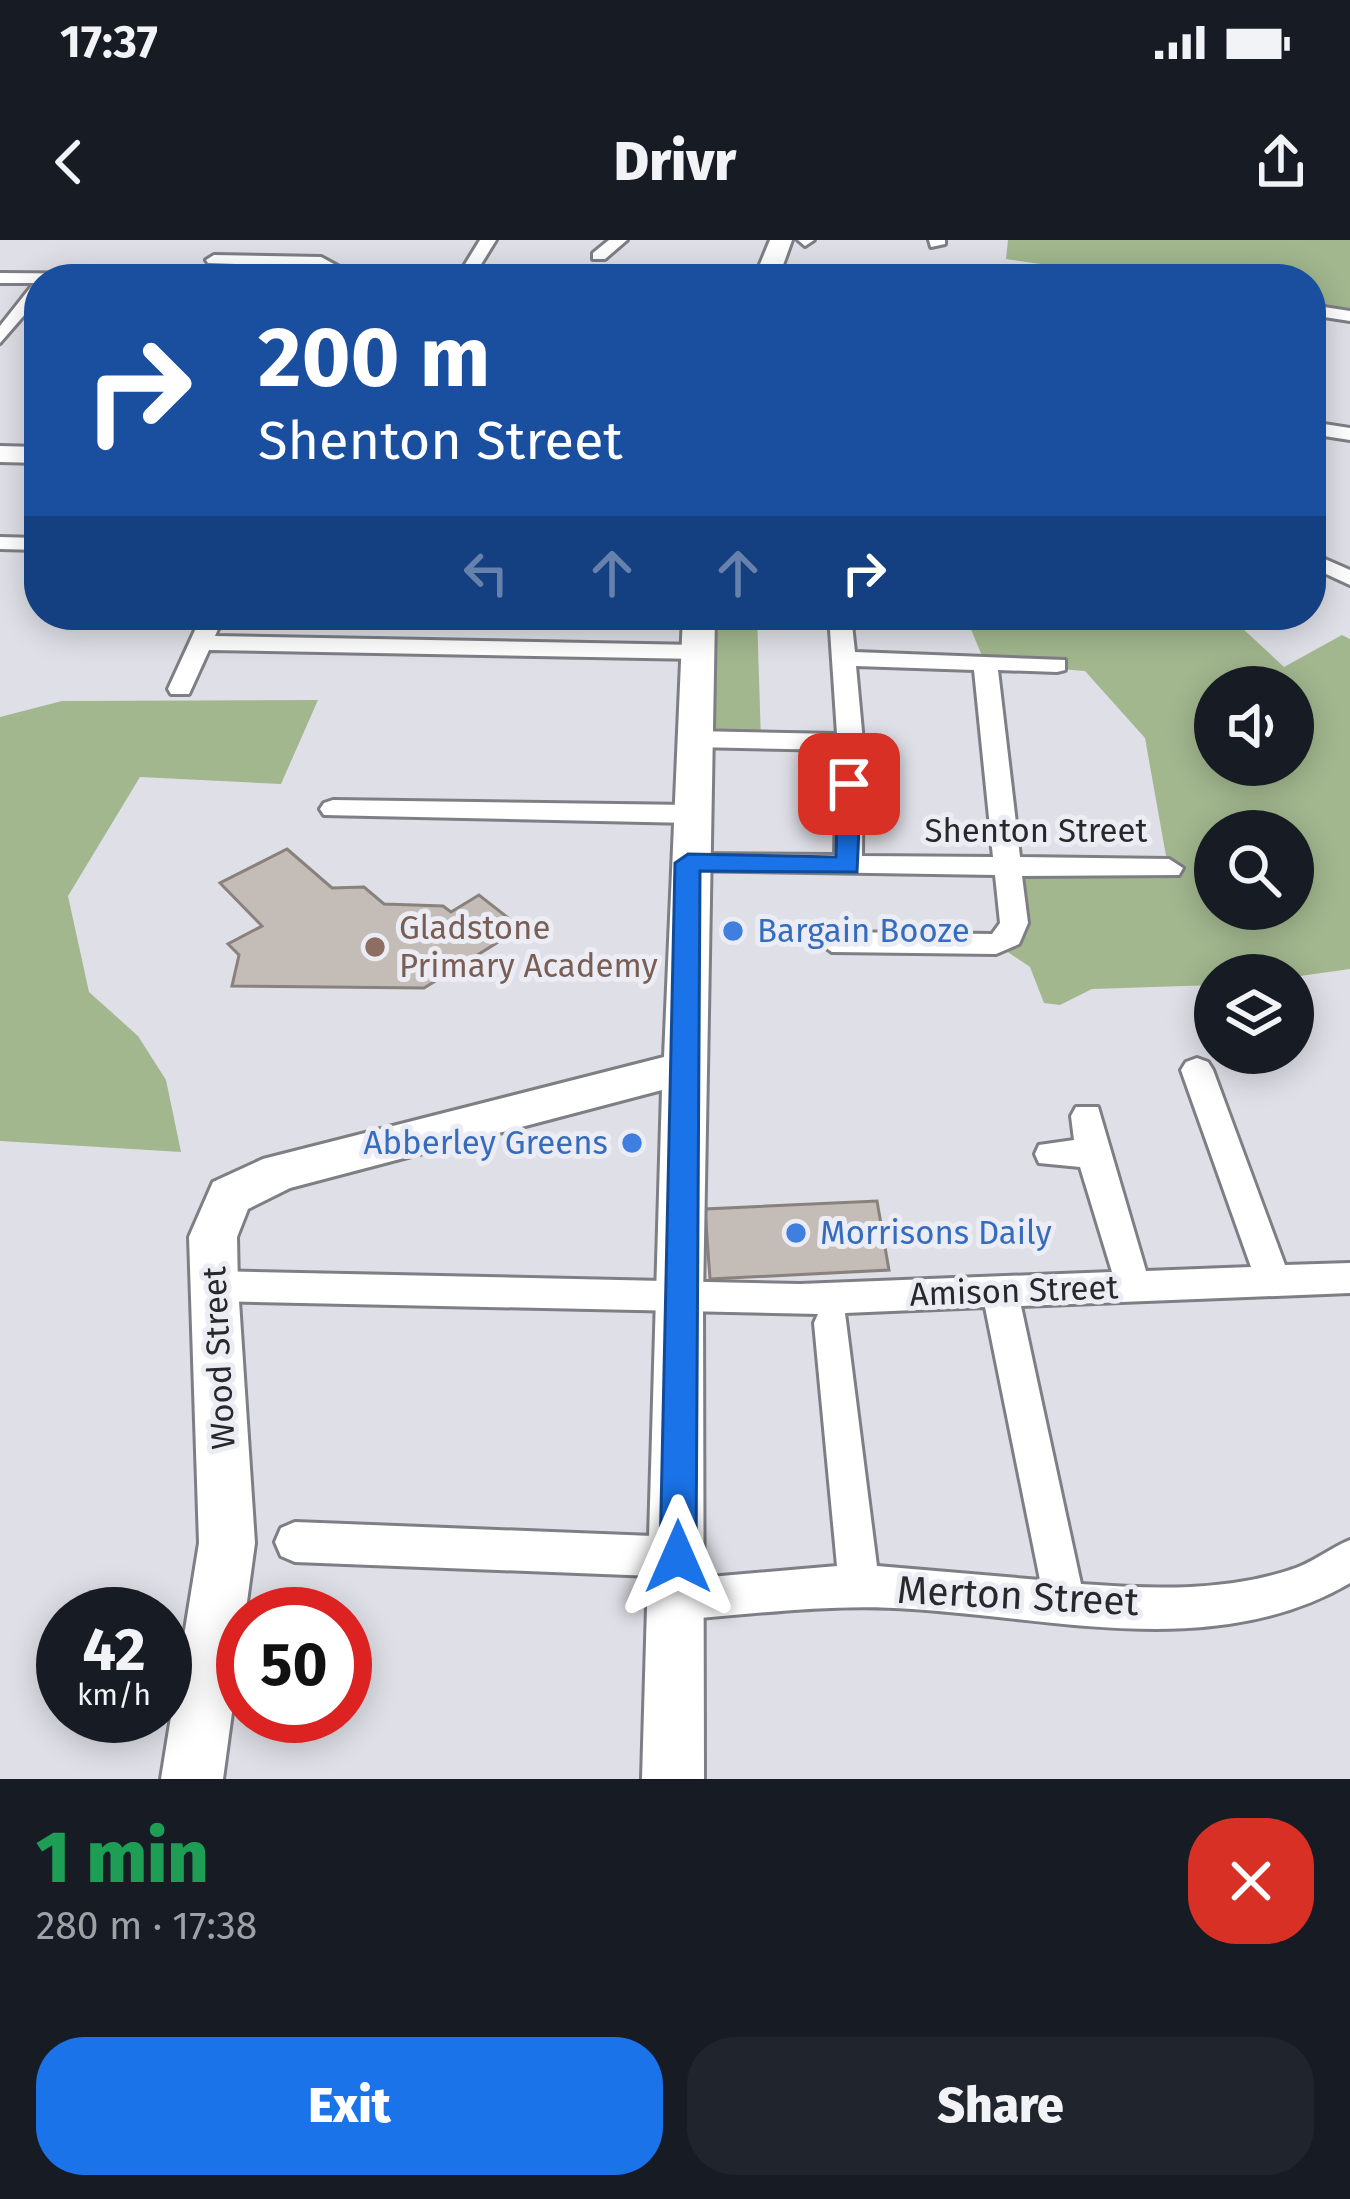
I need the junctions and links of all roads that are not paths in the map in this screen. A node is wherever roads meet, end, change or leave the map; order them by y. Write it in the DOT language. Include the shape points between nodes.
graph roads {
  1 [pos="225,240"];
  2 [pos="619,240"];
  3 [pos="599,256"];
  4 [pos="214,260"];
  5 [pos="212,264"];
  6 [pos="326,264"];
  7 [pos="24,307"];
  8 [pos="0,338"];
  9 [pos="208,630"];
  10 [pos="843,630"];
  11 [pos="699,633"];
  12 [pos="202,643"];
  13 [pos="847,659"];
  14 [pos="985,663"];
  15 [pos="1058,665"];
  16 [pos="180,689"];
  17 [pos="693,739"];
  18 [pos="850,742"];
  19 [pos="333,809"];
  20 [pos="690,814"];
  21 [pos="688,863"];
  22 [pos="848,866"];
  23 [pos="1006,868"];
  24 [pos="1168,868"];
  25 [pos="832,942"];
  26 [pos="685,1072"];
  27 [pos="1198,1074"];
  28 [pos="1088,1116"];
  29 [pos="1051,1154"];
  30 [pos="1092,1154"];
  31 [pos="1350,1278"];
  32 [pos="1274,1282"];
  33 [pos="213,1286"];
  34 [pos="1134,1287"];
  35 [pos="1000,1292"];
  36 [pos="678,1299"];
  37 [pos="832,1323"];
  38 [pos="295,1542"];
  39 [pos="1350,1560"];
  40 [pos="676,1578"];
  41 [pos="860,1586"];
  42 [pos="1066,1604"];
  43 [pos="192,1779"];
  44 [pos="673,1779"];
  1 -- 4 [label="street"];
  2 -- 3 [label="street"];
  4 -- 5 [label="street"];
  4 -- 6 [label="street"];
  7 -- 8 [label="street"];
  9 -- 12 [label="street"];
  10 -- 13 [label="street"];
  11 -- 12 [label="street"];
  11 -- 17 [label="main road"];
  12 -- 16 [label="street"];
  13 -- 14 [label="street"];
  13 -- 18 [label="street"];
  14 -- 15 [label="street"];
  14 -- 23 [label="street"];
  17 -- 18 [label="street"];
  17 -- 20 [label="main road"];
  18 -- 22 [label="street"];
  19 -- 20 [label="street"];
  20 -- 21 [label="main road"];
  21 -- 22 [label="street, Shenton Street"];
  21 -- 26 [label="main road"];
  22 -- 23 [label="street, Shenton Street"];
  23 -- 24 [label="street, Shenton Street"];
  23 -- 25 [label="street" via="1014,923 996,944"];
  26 -- 33 [label="main road, Wood Street" via="243,1186 230,1196 214,1237"];
  26 -- 36 [label="main road"];
  27 -- 32 [label="street"];
  28 -- 30 [label="street"];
  29 -- 30 [label="street"];
  30 -- 34 [label="street"];
  31 -- 32 [label="street, Amison Street"];
  32 -- 34 [label="street, Amison Street"];
  33 -- 36 [label="street, Amison Street"];
  33 -- 43 [label="main road, Wood Street" via="227,1543"];
  34 -- 35 [label="street, Amison Street"];
  35 -- 36 [label="street, Amison Street"];
  35 -- 42 [label="street"];
  36 -- 40 [label="main road"];
  37 -- 41 [label="street"];
  38 -- 40 [label="street, Merton Street"];
  39 -- 42 [label="street, Merton Street" via="1325,1581 1244,1605"];
  40 -- 41 [label="street, Merton Street"];
  40 -- 44 [label="main road"];
  41 -- 42 [label="street, Merton Street"];
}
